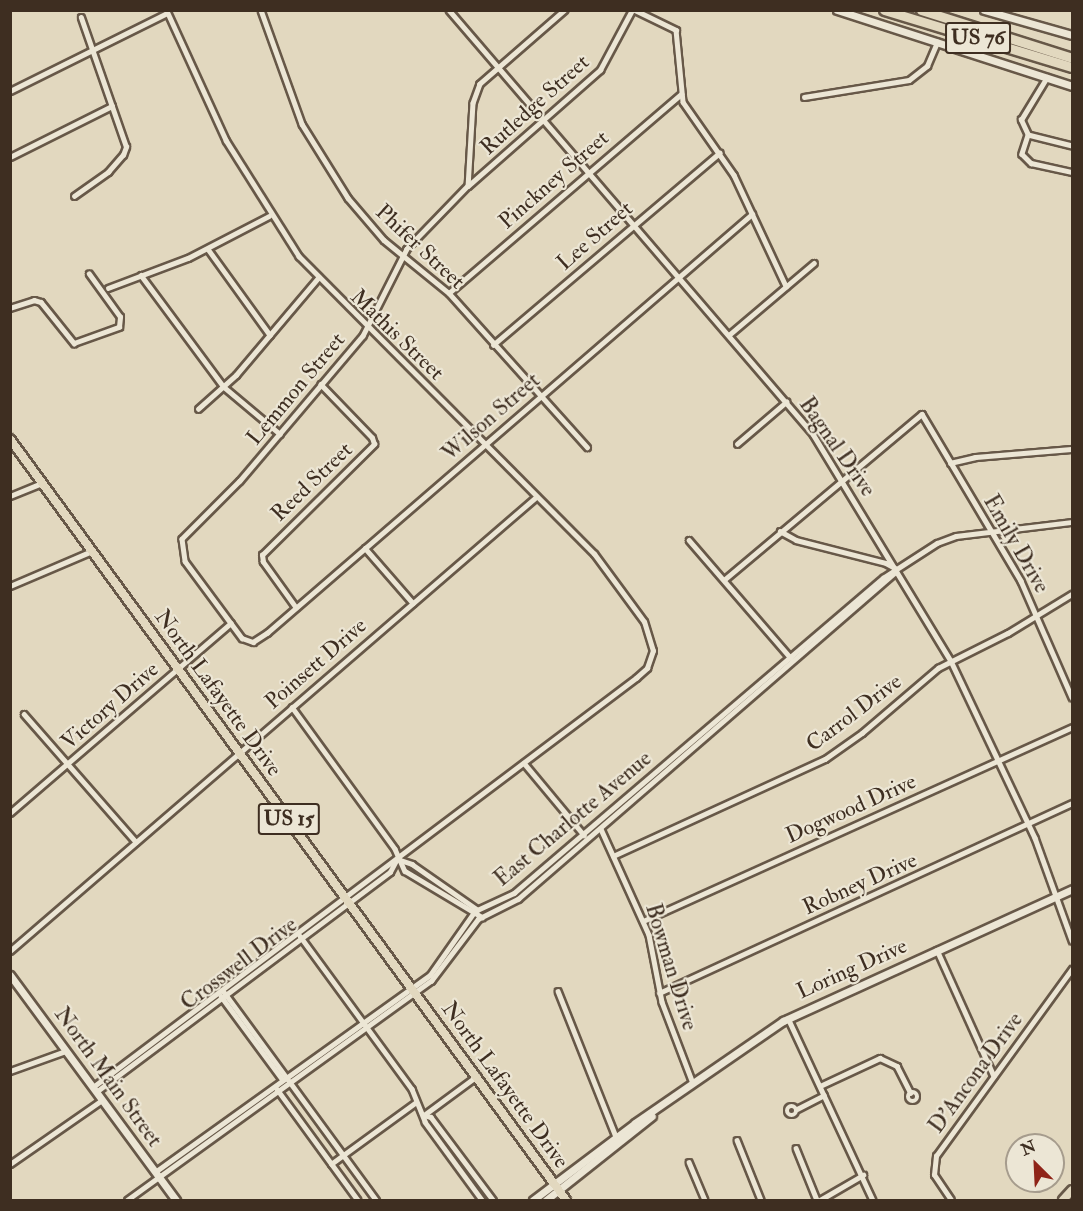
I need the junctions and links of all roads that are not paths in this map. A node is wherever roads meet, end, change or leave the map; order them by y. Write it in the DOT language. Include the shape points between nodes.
graph roads {
  1 [pos="261,10"];
  2 [pos="449,10"];
  3 [pos="565,10"];
  4 [pos="634,10"];
  5 [pos="837,10"];
  6 [pos="884,10"];
  7 [pos="921,10"];
  8 [pos="984,10"];
  9 [pos="166,12"];
  10 [pos="81,18"];
  11 [pos="1072,33"];
  12 [pos="937,42"];
  13 [pos="93,50"];
  14 [pos="1072,58"];
  15 [pos="498,67"];
  16 [pos="1072,67"];
  17 [pos="1047,77"];
  18 [pos="1072,86"];
  19 [pos="10,91"];
  20 [pos="681,94"];
  21 [pos="804,97"];
  22 [pos="112,106"];
  23 [pos="543,120"];
  24 [pos="1028,135"];
  25 [pos="1072,146"];
  26 [pos="719,153"];
  27 [pos="10,157"];
  28 [pos="588,172"];
  29 [pos="1072,172"];
  30 [pos="468,186"];
  31 [pos="74,196"];
  32 [pos="752,214"];
  33 [pos="269,216"];
  34 [pos="634,225"];
  35 [pos="208,249"];
  36 [pos="403,255"];
  37 [pos="814,262"];
  38 [pos="89,274"];
  39 [pos="141,275"];
  40 [pos="679,277"];
  41 [pos="317,279"];
  42 [pos="786,286"];
  43 [pos="108,288"];
  44 [pos="448,293"];
  45 [pos="10,308"];
  46 [pos="368,327"];
  47 [pos="270,334"];
  48 [pos="729,335"];
  49 [pos="494,345"];
  50 [pos="321,385"];
  51 [pos="224,387"];
  52 [pos="539,397"];
  53 [pos="786,402"];
  54 [pos="198,409"];
  55 [pos="280,434"];
  56 [pos="10,439"];
  57 [pos="484,444"];
  58 [pos="737,444"];
  59 [pos="587,447"];
  60 [pos="1072,449"];
  61 [pos="950,462"];
  62 [pos="841,479"];
  63 [pos="43,483"];
  64 [pos="10,496"];
  65 [pos="535,498"];
  66 [pos="1072,522"];
  67 [pos="989,530"];
  68 [pos="780,531"];
  69 [pos="689,540"];
  70 [pos="365,548"];
  71 [pos="92,551"];
  72 [pos="897,570"];
  73 [pos="724,580"];
  74 [pos="10,586"];
  75 [pos="1072,594"];
  76 [pos="412,603"];
  77 [pos="296,608"];
  78 [pos="1038,615"];
  79 [pos="231,623"];
  80 [pos="653,647"];
  81 [pos="790,657"];
  82 [pos="951,661"];
  83 [pos="178,668"];
  84 [pos="1072,676"];
  85 [pos="1066,678"];
  86 [pos="1072,697"];
  87 [pos="292,707"];
  88 [pos="24,714"];
  89 [pos="1072,727"];
  90 [pos="240,752"];
  91 [pos="999,760"];
  92 [pos="524,763"];
  93 [pos="68,764"];
  94 [pos="1072,804"];
  95 [pos="10,813"];
  96 [pos="1029,825"];
  97 [pos="601,829"];
  98 [pos="583,834"];
  99 [pos="588,840"];
  100 [pos="136,842"];
  101 [pos="613,856"];
  102 [pos="397,859"];
  103 [pos="1072,889"];
  104 [pos="1057,896"];
  105 [pos="347,898"];
  106 [pos="476,911"];
  107 [pos="482,917"];
  108 [pos="643,921"];
  109 [pos="297,932"];
  110 [pos="301,938"];
  111 [pos="1072,940"];
  112 [pos="937,950"];
  113 [pos="10,951"];
  114 [pos="1072,969"];
  115 [pos="12,979"];
  116 [pos="221,989"];
  117 [pos="414,990"];
  118 [pos="558,991"];
  119 [pos="226,993"];
  120 [pos="659,993"];
  121 [pos="221,997"];
  122 [pos="788,1018"];
  123 [pos="365,1024"];
  124 [pos="66,1051"];
  125 [pos="10,1071"];
  126 [pos="477,1076"];
  127 [pos="994,1076"];
  128 [pos="286,1079"];
  129 [pos="693,1083"];
  130 [pos="820,1086"];
  131 [pos="276,1087"];
  132 [pos="95,1090"];
  133 [pos="911,1092"];
  134 [pos="824,1095"];
  135 [pos="102,1100"];
  136 [pos="415,1103"];
  137 [pos="797,1109"];
  138 [pos="424,1114"];
  139 [pos="737,1140"];
  140 [pos="617,1141"];
  141 [pos="796,1148"];
  142 [pos="343,1155"];
  143 [pos="689,1162"];
  144 [pos="10,1164"];
  145 [pos="331,1164"];
  146 [pos="157,1174"];
  147 [pos="863,1175"];
  148 [pos="557,1187"];
  149 [pos="1072,1190"];
  150 [pos="127,1200"];
  151 [pos="176,1200"];
  152 [pos="358,1200"];
  153 [pos="376,1200"];
  154 [pos="482,1200"];
  155 [pos="493,1200"];
  156 [pos="532,1200"];
  157 [pos="546,1200"];
  158 [pos="566,1200"];
  159 [pos="705,1200"];
  160 [pos="761,1200"];
  161 [pos="819,1200"];
  162 [pos="873,1200"];
  163 [pos="951,1200"];
  164 [pos="1063,1200"];
  1 -- 36 [label="street, Phifer Street" via="292,102 318,155 366,222"];
  2 -- 15 [label="street, Bagnal Drive"];
  3 -- 15 [label="street"];
  4 -- 20 [label="street" via="676,30"];
  4 -- 23 [label="street, Rutledge Street" via="600,70"];
  5 -- 12 [label="street"];
  6 -- 16 [label="highway, US 76"];
  7 -- 14 [label="highway, US 76"];
  8 -- 11 [label="street"];
  9 -- 13 [label="street"];
  9 -- 33 [label="street, Mathis Street" via="210,112"];
  10 -- 13 [label="street"];
  12 -- 17 [label="street"];
  12 -- 21 [label="street" via="927,66 909,80"];
  13 -- 19 [label="street"];
  13 -- 22 [label="street"];
  15 -- 23 [label="street, Bagnal Drive"];
  15 -- 30 [label="street" via="480,84 474,99"];
  17 -- 18 [label="street"];
  17 -- 24 [label="street" via="1022,120"];
  20 -- 26 [label="street"];
  20 -- 28 [label="street, Pinckney Street"];
  22 -- 27 [label="street"];
  22 -- 31 [label="street" via="126,144 123,155 98,180"];
  23 -- 28 [label="street, Bagnal Drive"];
  23 -- 30 [label="street, Rutledge Street"];
  24 -- 25 [label="street"];
  24 -- 29 [label="street" via="1022,154 1025,160 1054,171"];
  26 -- 32 [label="street"];
  26 -- 34 [label="street, Lee Street"];
  28 -- 34 [label="street, Bagnal Drive"];
  28 -- 44 [label="street, Pinckney Street"];
  30 -- 36 [label="street, Lemmon Street"];
  32 -- 40 [label="street, Wilson Street"];
  32 -- 42 [label="street"];
  33 -- 35 [label="street"];
  33 -- 41 [label="street, Mathis Street"];
  34 -- 40 [label="street, Bagnal Drive"];
  34 -- 49 [label="street, Lee Street"];
  35 -- 39 [label="street"];
  35 -- 47 [label="street"];
  36 -- 44 [label="street, Phifer Street"];
  36 -- 46 [label="street, Lemmon Street"];
  37 -- 42 [label="street"];
  38 -- 45 [label="street" via="120,317 119,327 74,343 41,302 34,300"];
  39 -- 43 [label="street"];
  39 -- 51 [label="street"];
  40 -- 48 [label="street, Bagnal Drive"];
  40 -- 52 [label="street, Wilson Street"];
  41 -- 46 [label="street, Mathis Street"];
  41 -- 47 [label="street"];
  42 -- 48 [label="street"];
  44 -- 49 [label="street, Phifer Street"];
  46 -- 50 [label="street, Lemmon Street"];
  46 -- 57 [label="street, Mathis Street"];
  47 -- 51 [label="street"];
  48 -- 53 [label="street, Bagnal Drive"];
  49 -- 52 [label="street, Phifer Street"];
  50 -- 55 [label="street, Lemmon Street"];
  50 -- 77 [label="street, Reed Street" via="374,444 262,555 265,566"];
  51 -- 54 [label="street"];
  51 -- 55 [label="street"];
  52 -- 57 [label="street, Wilson Street"];
  52 -- 59 [label="street, Phifer Street"];
  53 -- 58 [label="street"];
  53 -- 62 [label="street, Bagnal Drive" via="813,434"];
  55 -- 79 [label="street, Lemmon Street" via="235,486 185,533 180,547 184,561"];
  56 -- 63 [label="main road, North Lafayette Drive / US 15"];
  57 -- 65 [label="street, Mathis Street"];
  57 -- 70 [label="street, Wilson Street"];
  60 -- 61 [label="street"];
  61 -- 62 [label="street, Emily Drive" via="920,414"];
  61 -- 67 [label="street, Emily Drive"];
  62 -- 68 [label="street"];
  62 -- 72 [label="street, Bagnal Drive"];
  63 -- 64 [label="street"];
  63 -- 71 [label="main road, North Lafayette Drive / US 15"];
  65 -- 76 [label="street, Poinsett Drive"];
  65 -- 80 [label="street, Mathis Street" via="603,564 644,622"];
  66 -- 67 [label="street, East Charlotte Avenue"];
  67 -- 72 [label="street, East Charlotte Avenue" via="941,541"];
  67 -- 78 [label="street, Emily Drive"];
  68 -- 72 [label="street" via="796,540 886,563"];
  68 -- 73 [label="street"];
  69 -- 73 [label="street"];
  70 -- 76 [label="street"];
  70 -- 77 [label="street, Wilson Street"];
  71 -- 74 [label="street"];
  71 -- 83 [label="main road, North Lafayette Drive / US 15"];
  72 -- 81 [label="street, East Charlotte Avenue" via="878,581"];
  72 -- 82 [label="street, Bagnal Drive"];
  72 -- 97 [label="street, East Charlotte Avenue" via="881,588"];
  73 -- 81 [label="street"];
  75 -- 78 [label="street, Carrol Drive"];
  76 -- 87 [label="street, Poinsett Drive"];
  77 -- 79 [label="street, Wilson Street" via="250,642"];
  78 -- 82 [label="street, Carrol Drive"];
  78 -- 85 [label="street, Emily Drive"];
  79 -- 83 [label="street, Victory Drive"];
  80 -- 92 [label="street, Crosswell Drive" via="644,672"];
  81 -- 98 [label="street, East Charlotte Avenue"];
  82 -- 91 [label="street, Bagnal Drive"];
  82 -- 101 [label="street, Carrol Drive" via="825,759"];
  83 -- 90 [label="main road, North Lafayette Drive / US 15"];
  83 -- 93 [label="street, Victory Drive"];
  84 -- 85 [label="street"];
  85 -- 86 [label="street, Emily Drive"];
  87 -- 90 [label="street, Poinsett Drive"];
  87 -- 102 [label="street" via="395,849"];
  88 -- 93 [label="street"];
  89 -- 91 [label="street, Dogwood Drive"];
  90 -- 100 [label="street, Poinsett Drive"];
  90 -- 105 [label="main road, North Lafayette Drive / US 15"];
  91 -- 96 [label="street, Bagnal Drive"];
  91 -- 108 [label="street, Dogwood Drive"];
  92 -- 98 [label="street"];
  92 -- 102 [label="street, Crosswell Drive"];
  93 -- 95 [label="street, Victory Drive"];
  93 -- 100 [label="street"];
  94 -- 96 [label="street, Robney Drive"];
  96 -- 104 [label="street, Bagnal Drive"];
  96 -- 120 [label="street, Robney Drive"];
  97 -- 99 [label="street, East Charlotte Avenue"];
  97 -- 101 [label="street, Bowman Drive"];
  98 -- 99 [label="street"];
  98 -- 106 [label="street, East Charlotte Avenue" via="509,897"];
  99 -- 107 [label="street, East Charlotte Avenue" via="513,903"];
  100 -- 113 [label="street, Poinsett Drive"];
  101 -- 108 [label="street, Bowman Drive"];
  102 -- 105 [label="street, Crosswell Drive"];
  102 -- 105 [label="street, Crosswell Drive" via="393,870"];
  102 -- 106 [label="street" via="412,864"];
  102 -- 106 [label="street" via="405,871"];
  103 -- 104 [label="street, Loring Drive"];
  104 -- 111 [label="street, Bagnal Drive"];
  104 -- 112 [label="street, Loring Drive"];
  105 -- 109 [label="street, Crosswell Drive"];
  105 -- 110 [label="street, Crosswell Drive"];
  105 -- 117 [label="main road, North Lafayette Drive / US 15"];
  106 -- 107 [label="street"];
  106 -- 117 [label="street, East Charlotte Avenue" via="435,969"];
  107 -- 117 [label="street, East Charlotte Avenue" via="469,929 441,972"];
  108 -- 120 [label="street, Bowman Drive" via="652,947"];
  109 -- 110 [label="street"];
  109 -- 116 [label="street, Crosswell Drive"];
  110 -- 119 [label="street, Crosswell Drive"];
  110 -- 123 [label="street"];
  112 -- 122 [label="street, Loring Drive"];
  112 -- 127 [label="street"];
  114 -- 127 [label="street, D'Ancona Drive"];
  115 -- 124 [label="street, North Main Street"];
  116 -- 119 [label="street"];
  116 -- 121 [label="street"];
  116 -- 132 [label="street, Crosswell Drive"];
  117 -- 123 [label="street, East Charlotte Avenue"];
  117 -- 126 [label="main road, North Lafayette Drive / US 15"];
  118 -- 140 [label="street"];
  119 -- 121 [label="street, Crosswell Drive"];
  119 -- 128 [label="street"];
  120 -- 129 [label="street, Bowman Drive"];
  121 -- 128 [label="street"];
  121 -- 132 [label="street, Crosswell Drive"];
  122 -- 129 [label="street, Loring Drive"];
  122 -- 130 [label="street"];
  123 -- 128 [label="street, East Charlotte Avenue"];
  123 -- 136 [label="street" via="415,1094"];
  124 -- 125 [label="street"];
  124 -- 132 [label="street, North Main Street"];
  126 -- 138 [label="street"];
  126 -- 148 [label="main road, North Lafayette Drive / US 15"];
  127 -- 163 [label="street, D'Ancona Drive" via="933,1165 936,1182"];
  128 -- 131 [label="street, East Charlotte Avenue"];
  128 -- 142 [label="street"];
  129 -- 140 [label="street, Loring Drive"];
  130 -- 133 [label="street" via="880,1058 897,1066"];
  130 -- 134 [label="street"];
  131 -- 145 [label="street"];
  131 -- 146 [label="street, East Charlotte Avenue"];
  132 -- 135 [label="street, North Main Street"];
  134 -- 137 [label="street"];
  134 -- 147 [label="street"];
  135 -- 144 [label="street"];
  135 -- 146 [label="street, North Main Street"];
  136 -- 138 [label="street"];
  136 -- 142 [label="street"];
  138 -- 154 [label="street" via="425,1122"];
  138 -- 155 [label="street" via="431,1117"];
  139 -- 160 [label="street"];
  140 -- 148 [label="street, Loring Drive"];
  141 -- 161 [label="street"];
  142 -- 145 [label="street"];
  142 -- 153 [label="street"];
  143 -- 159 [label="street"];
  145 -- 152 [label="street"];
  146 -- 150 [label="street, East Charlotte Avenue"];
  146 -- 151 [label="street, North Main Street"];
  147 -- 161 [label="street"];
  147 -- 162 [label="street"];
  148 -- 156 [label="street, Loring Drive"];
  148 -- 157 [label="street, Loring Drive"];
  148 -- 158 [label="main road, North Lafayette Drive / US 15"];
  149 -- 164 [label="main road"];
}
